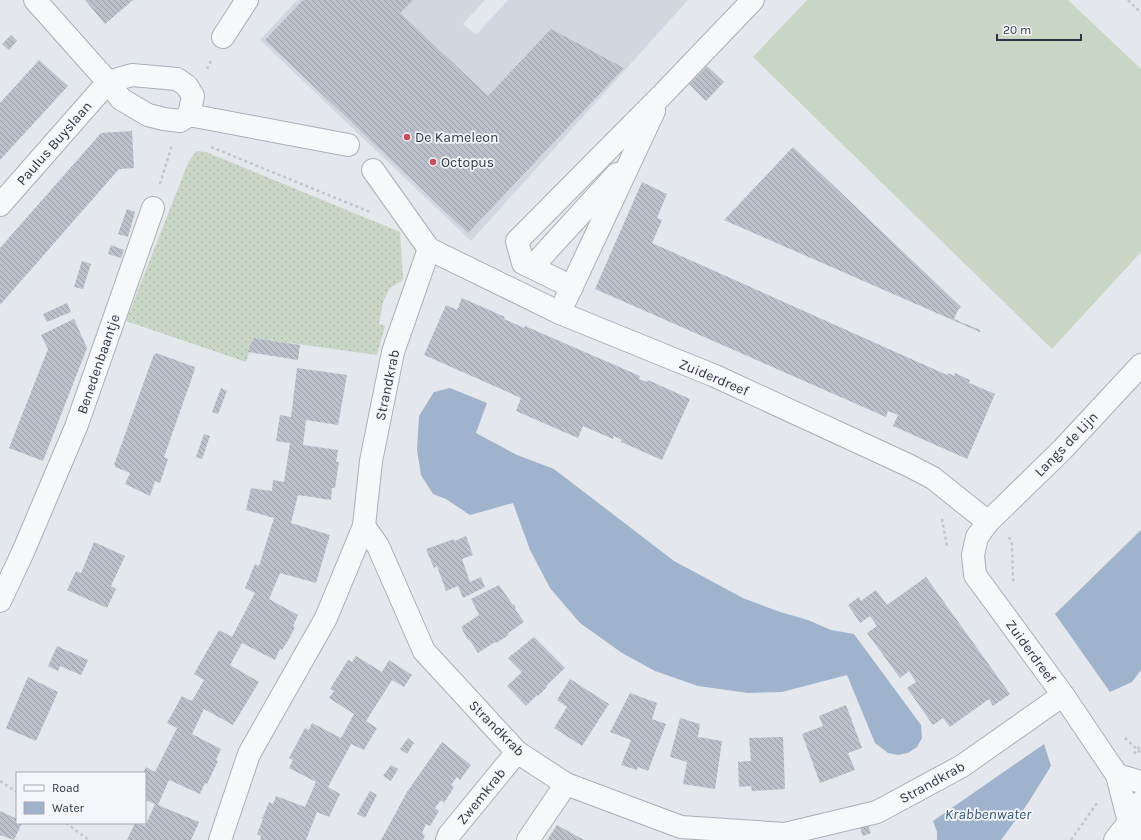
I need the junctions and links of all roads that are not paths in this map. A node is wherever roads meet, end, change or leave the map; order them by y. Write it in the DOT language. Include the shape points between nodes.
graph roads {
  1 [pos="35,0"];
  2 [pos="247,0"];
  3 [pos="753,0"];
  4 [pos="223,37"];
  5 [pos="108,82"];
  6 [pos="660,97"];
  7 [pos="187,110"];
  8 [pos="348,145"];
  9 [pos="632,158"];
  10 [pos="373,170"];
  11 [pos="0,205"];
  12 [pos="153,208"];
  13 [pos="429,249"];
  14 [pos="532,267"];
  15 [pos="572,287"];
  16 [pos="560,313"];
  17 [pos="1141,364"];
  18 [pos="988,522"];
  19 [pos="364,526"];
  20 [pos="0,601"];
  21 [pos="1063,695"];
  22 [pos="517,752"];
  23 [pos="1117,775"];
  24 [pos="1141,782"];
  25 [pos="566,784"];
  26 [pos="1141,802"];
  27 [pos="1135,830"];
  28 [pos="784,837"];
  29 [pos="220,840"];
  30 [pos="447,840"];
  31 [pos="528,840"];
  32 [pos="1115,840"];
  1 -- 5 [label="street"];
  2 -- 4 [label="street"];
  3 -- 6 [label="street"];
  5 -- 7 [label="street" via="121,99 148,115 164,119"];
  5 -- 7 [label="street" via="132,75 177,79 187,86"];
  5 -- 11 [label="street, Paulus Buyslaan"];
  6 -- 9 [label="street"];
  6 -- 14 [label="street" via="517,241 523,263"];
  7 -- 8 [label="street"];
  9 -- 14 [label="street"];
  9 -- 15 [label="street"];
  10 -- 13 [label="street"];
  12 -- 20 [label="street, Benedenbaantje" via="76,427 24,552"];
  13 -- 16 [label="street, Zuiderdreef"];
  13 -- 19 [label="street, Strandkrab" via="393,352 371,461"];
  14 -- 15 [label="street"];
  15 -- 16 [label="street"];
  16 -- 18 [label="street, Zuiderdreef" via="714,376 908,465 933,478"];
  17 -- 18 [label="street, Langs de Lijn" via="1062,450"];
  18 -- 21 [label="street, Zuiderdreef" via="977,537 973,555 975,574"];
  19 -- 22 [label="street, Strandkrab" via="378,546 424,651"];
  19 -- 29 [label="street, Strandkrab" via="326,618 249,754"];
  21 -- 23 [label="street, Zuiderdreef"];
  21 -- 28 [label="street, Strandkrab" via="962,766 877,812"];
  22 -- 25 [label="street, Strandkrab"];
  22 -- 30 [label="street, Zwemkrab"];
  23 -- 24 [label="street"];
  23 -- 27 [label="street, Zuiderdreef"];
  25 -- 28 [label="street, Strandkrab" via="681,827"];
  25 -- 31 [label="street"];
  26 -- 27 [label="street"];
  27 -- 32 [label="street"];
}
